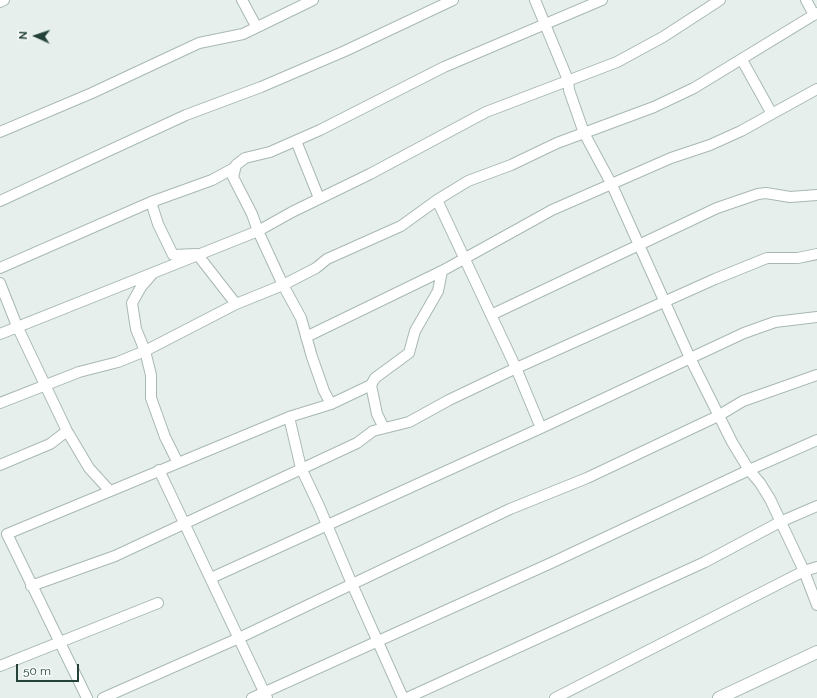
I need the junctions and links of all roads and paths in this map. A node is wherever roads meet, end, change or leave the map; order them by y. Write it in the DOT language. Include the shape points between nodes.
graph roads {
  1 [pos="4,0"];
  2 [pos="242,0"];
  3 [pos="313,0"];
  4 [pos="453,0"];
  5 [pos="535,0"];
  6 [pos="602,0"];
  7 [pos="720,0"];
  8 [pos="806,0"];
  9 [pos="0,2"];
  10 [pos="816,14"];
  11 [pos="256,26"];
  12 [pos="544,26"];
  13 [pos="742,60"];
  14 [pos="568,80"];
  15 [pos="817,89"];
  16 [pos="772,114"];
  17 [pos="0,132"];
  18 [pos="584,133"];
  19 [pos="296,140"];
  20 [pos="234,168"];
  21 [pos="612,184"];
  22 [pos="817,195"];
  23 [pos="320,198"];
  24 [pos="437,200"];
  25 [pos="0,201"];
  26 [pos="151,202"];
  27 [pos="258,231"];
  28 [pos="638,244"];
  29 [pos="197,254"];
  30 [pos="817,254"];
  31 [pos="465,258"];
  32 [pos="0,268"];
  33 [pos="442,271"];
  34 [pos="154,272"];
  35 [pos="0,283"];
  36 [pos="283,285"];
  37 [pos="664,301"];
  38 [pos="236,304"];
  39 [pos="491,315"];
  40 [pos="817,317"];
  41 [pos="17,326"];
  42 [pos="0,334"];
  43 [pos="306,337"];
  44 [pos="145,351"];
  45 [pos="690,358"];
  46 [pos="516,368"];
  47 [pos="817,375"];
  48 [pos="45,385"];
  49 [pos="371,385"];
  50 [pos="0,403"];
  51 [pos="331,404"];
  52 [pos="718,416"];
  53 [pos="289,417"];
  54 [pos="384,428"];
  55 [pos="541,428"];
  56 [pos="67,431"];
  57 [pos="817,440"];
  58 [pos="178,463"];
  59 [pos="0,465"];
  60 [pos="301,468"];
  61 [pos="159,470"];
  62 [pos="748,470"];
  63 [pos="109,490"];
  64 [pos="817,506"];
  65 [pos="780,522"];
  66 [pos="185,523"];
  67 [pos="328,525"];
  68 [pos="3,535"];
  69 [pos="817,567"];
  70 [pos="804,571"];
  71 [pos="212,578"];
  72 [pos="352,584"];
  73 [pos="31,586"];
  74 [pos="158,603"];
  75 [pos="817,605"];
  76 [pos="239,638"];
  77 [pos="377,640"];
  78 [pos="59,643"];
  79 [pos="817,652"];
  80 [pos="0,666"];
  81 [pos="266,695"];
  82 [pos="87,698"];
  83 [pos="103,698"];
  84 [pos="252,698"];
  85 [pos="403,698"];
  86 [pos="407,698"];
  87 [pos="555,698"];
  88 [pos="719,698"];
  1 -- 9 [label="street"];
  2 -- 11 [label="street"];
  3 -- 11 [label="street" via="273,21"];
  4 -- 25 [label="street" via="345,51 261,87 186,115"];
  5 -- 12 [label="street"];
  6 -- 12 [label="street"];
  7 -- 14 [label="street" via="663,37 616,62"];
  8 -- 10 [label="street"];
  10 -- 13 [label="street"];
  11 -- 17 [label="street" via="243,34 199,43"];
  12 -- 14 [label="street"];
  12 -- 19 [label="street" via="444,67"];
  13 -- 16 [label="street"];
  13 -- 18 [label="street" via="694,88 654,107"];
  14 -- 18 [label="street"];
  14 -- 23 [label="street" via="486,112"];
  15 -- 16 [label="street"];
  16 -- 21 [label="street" via="734,134"];
  18 -- 21 [label="street"];
  18 -- 24 [label="street" via="468,181"];
  19 -- 20 [label="street" via="270,152 246,158"];
  19 -- 23 [label="street"];
  20 -- 26 [label="street" via="212,180"];
  20 -- 27 [label="street" via="233,177"];
  21 -- 28 [label="street"];
  21 -- 31 [label="street" via="552,210"];
  22 -- 28 [label="street" via="790,197 758,194 712,210"];
  23 -- 27 [label="street"];
  24 -- 31 [label="street"];
  24 -- 36 [label="street" via="401,226 328,259"];
  26 -- 29 [label="street" via="173,255"];
  26 -- 32 [label="street"];
  27 -- 29 [label="street"];
  27 -- 36 [label="street"];
  28 -- 37 [label="street"];
  28 -- 39 [label="street"];
  29 -- 34 [label="street"];
  29 -- 38 [label="street"];
  30 -- 37 [label="street" via="798,258 767,258"];
  31 -- 33 [label="street"];
  31 -- 39 [label="street"];
  33 -- 43 [label="street"];
  33 -- 49 [label="street" via="438,291 415,331 409,353 375,378"];
  34 -- 41 [label="street"];
  34 -- 44 [label="street" via="140,287 132,303 136,329"];
  35 -- 41 [label="street"];
  36 -- 38 [label="street"];
  36 -- 43 [label="street" via="301,318"];
  37 -- 45 [label="street"];
  37 -- 46 [label="street"];
  38 -- 44 [label="street"];
  39 -- 46 [label="street"];
  40 -- 45 [label="street" via="775,322"];
  41 -- 42 [label="street"];
  41 -- 48 [label="street"];
  43 -- 51 [label="street" via="324,391"];
  44 -- 48 [label="street"];
  44 -- 58 [label="street" via="151,375 151,398"];
  45 -- 52 [label="street"];
  45 -- 55 [label="street"];
  46 -- 54 [label="street" via="409,422"];
  46 -- 55 [label="street"];
  47 -- 52 [label="street" via="743,401"];
  48 -- 50 [label="street"];
  48 -- 56 [label="street"];
  49 -- 51 [label="street"];
  49 -- 54 [label="street" via="377,414"];
  51 -- 53 [label="street"];
  52 -- 62 [label="street"];
  52 -- 72 [label="street" via="587,478 510,509"];
  53 -- 58 [label="street"];
  53 -- 60 [label="street"];
  54 -- 60 [label="street" via="373,431 356,443"];
  55 -- 67 [label="street"];
  56 -- 59 [label="street" via="50,444"];
  56 -- 63 [label="street" via="89,468"];
  57 -- 62 [label="street"];
  58 -- 61 [label="street"];
  60 -- 66 [label="street"];
  60 -- 67 [label="street"];
  61 -- 63 [label="street"];
  61 -- 66 [label="street"];
  62 -- 65 [label="street" via="760,483"];
  62 -- 77 [label="street" via="551,563"];
  63 -- 68 [label="street"];
  64 -- 65 [label="street"];
  65 -- 70 [label="street"];
  65 -- 86 [label="street" via="705,562"];
  66 -- 71 [label="street"];
  66 -- 73 [label="street" via="115,556"];
  67 -- 71 [label="street"];
  67 -- 72 [label="street"];
  68 -- 73 [label="street"];
  69 -- 70 [label="street"];
  70 -- 75 [label="street"];
  70 -- 87 [label="street"];
  71 -- 76 [label="street"];
  72 -- 76 [label="street"];
  72 -- 77 [label="street"];
  73 -- 78 [label="street"];
  74 -- 78 [label="street"];
  76 -- 81 [label="street"];
  76 -- 83 [label="street"];
  77 -- 81 [label="street"];
  77 -- 85 [label="street"];
  78 -- 80 [label="street"];
  78 -- 82 [label="street"];
  79 -- 88 [label="street"];
  81 -- 84 [label="street"];
}
